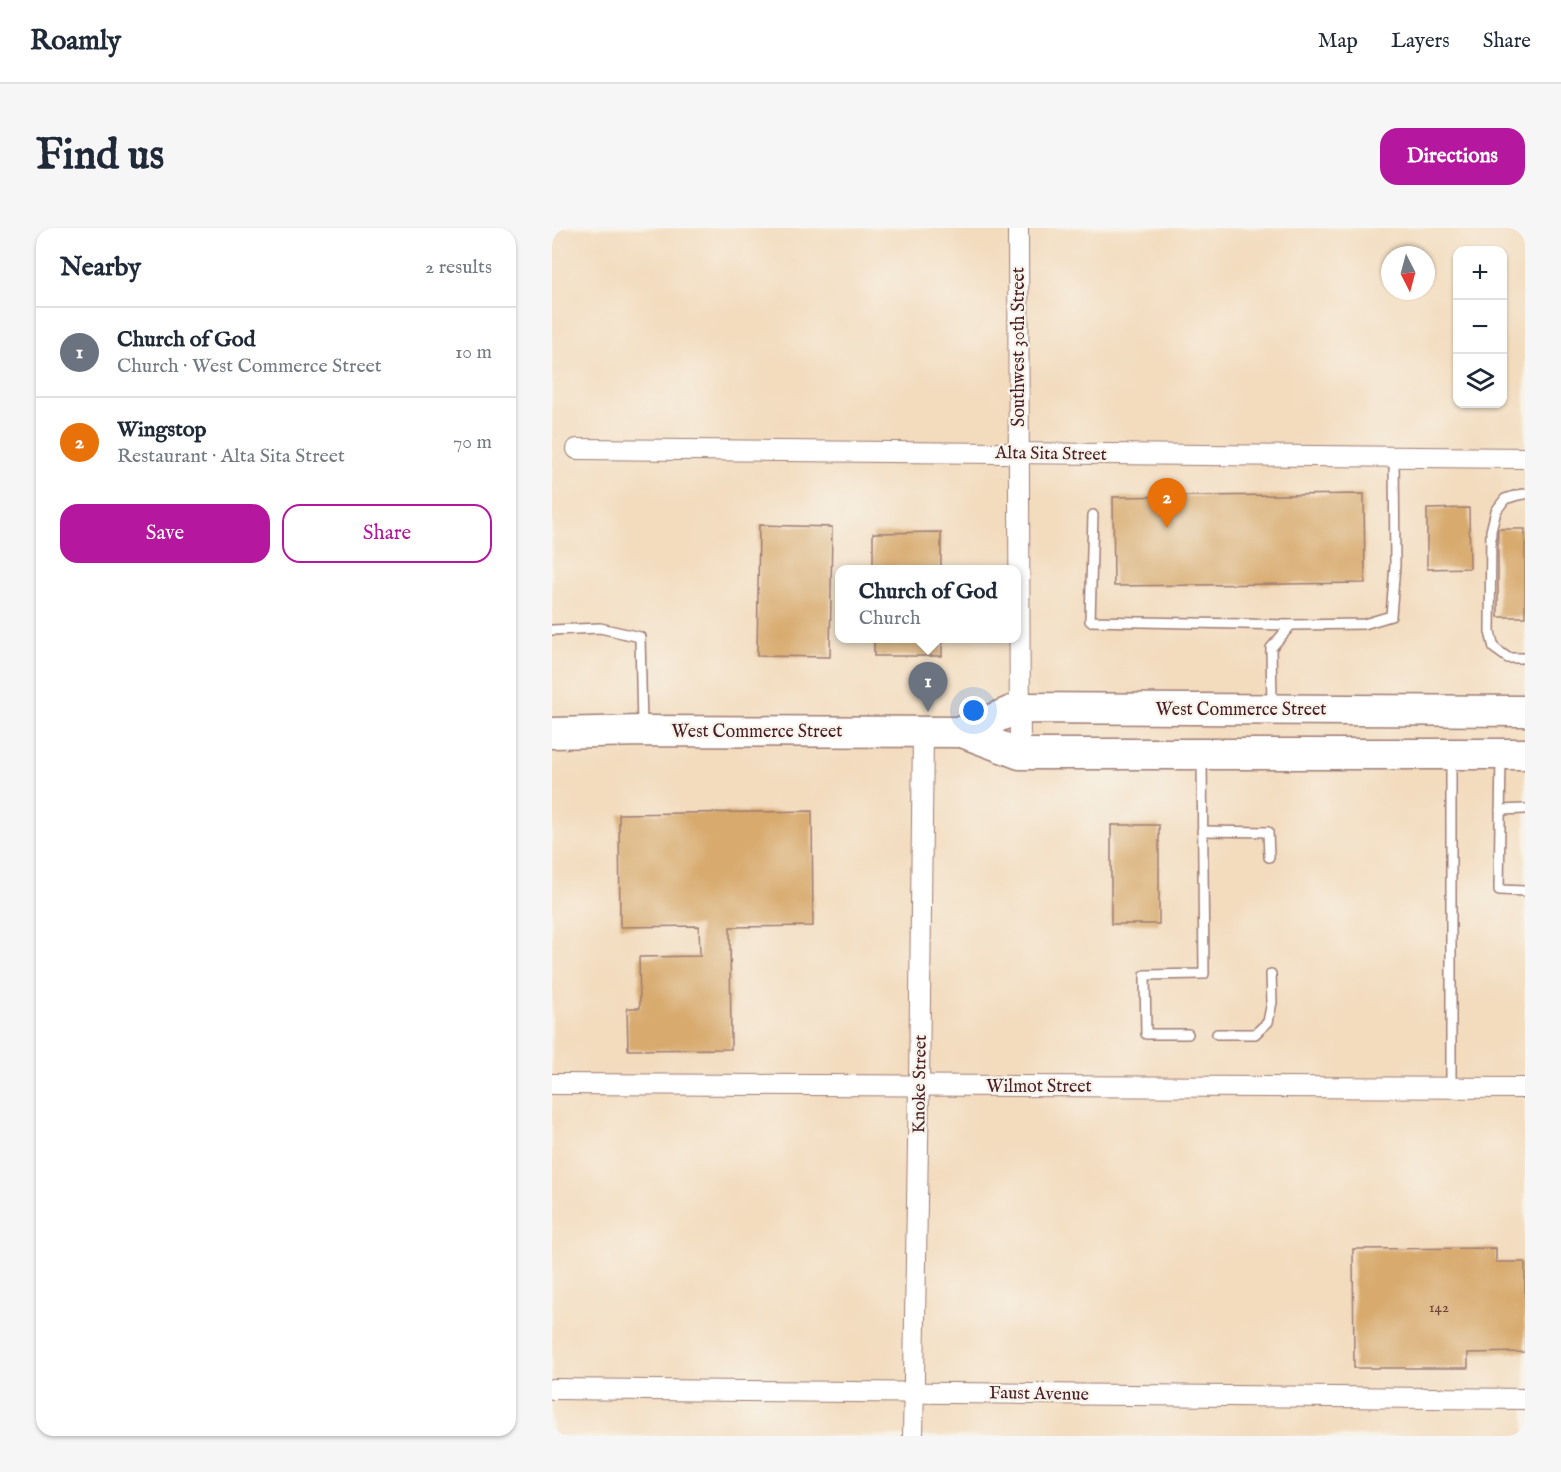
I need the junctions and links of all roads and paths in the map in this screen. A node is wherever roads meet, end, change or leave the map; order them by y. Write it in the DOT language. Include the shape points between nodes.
graph roads {
  1 [pos="1018,228"];
  2 [pos="577,449"];
  3 [pos="1019,452"];
  4 [pos="1394,457"];
  5 [pos="1525,458"];
  6 [pos="1525,494"];
  7 [pos="1093,515"];
  8 [pos="1019,565"];
  9 [pos="1291,625"];
  10 [pos="552,630"];
  11 [pos="1019,643"];
  12 [pos="1525,658"];
  13 [pos="1019,708"];
  14 [pos="1272,710"];
  15 [pos="1525,711"];
  16 [pos="642,731"];
  17 [pos="923,732"];
  18 [pos="962,732"];
  19 [pos="552,733"];
  20 [pos="1020,754"];
  21 [pos="1202,754"];
  22 [pos="1451,755"];
  23 [pos="1513,755"];
  24 [pos="1525,809"];
  25 [pos="1500,810"];
  26 [pos="1202,831"];
  27 [pos="1269,857"];
  28 [pos="1525,891"];
  29 [pos="1271,975"];
  30 [pos="1188,1034"];
  31 [pos="1217,1034"];
  32 [pos="552,1084"];
  33 [pos="919,1085"];
  34 [pos="1451,1087"];
  35 [pos="1525,1088"];
  36 [pos="552,1389"];
  37 [pos="913,1392"];
  38 [pos="1525,1399"];
  39 [pos="913,1436"];
  1 -- 3 [label="street, Southwest 30th Street"];
  2 -- 3 [label="street, Alta Sita Street"];
  3 -- 4 [label="street, Alta Sita Street"];
  3 -- 8 [label="street, Southwest 30th Street"];
  4 -- 5 [label="street, Alta Sita Street"];
  4 -- 9 [label="lane" via="1395,566 1391,616 1364,624"];
  6 -- 12 [label="lane" via="1505,499 1496,510 1491,531 1490,632 1494,648 1508,658"];
  7 -- 9 [label="lane" via="1090,621"];
  9 -- 14 [label="lane" via="1271,648"];
  10 -- 16 [label="lane" via="600,628 640,637"];
  11 -- 13 [label="street, Southwest 30th Street"];
  13 -- 14 [label="main road, West Commerce Street"];
  13 -- 18 [label="main road, West Commerce Street"];
  13 -- 20 [label="street, Southwest 30th Street"];
  14 -- 15 [label="main road, West Commerce Street"];
  16 -- 17 [label="main road, West Commerce Street"];
  16 -- 19 [label="main road, West Commerce Street"];
  17 -- 18 [label="main road, West Commerce Street"];
  17 -- 33 [label="street, Knoke Street"];
  18 -- 20 [label="main road, West Commerce Street"];
  20 -- 21 [label="main road, West Commerce Street"];
  21 -- 22 [label="main road, West Commerce Street"];
  21 -- 26 [label="lane"];
  22 -- 23 [label="main road, West Commerce Street"];
  22 -- 34 [label="lane"];
  23 -- 25 [label="lane"];
  24 -- 25 [label="lane"];
  25 -- 28 [label="lane" via="1499,890"];
  26 -- 27 [label="lane" via="1268,832"];
  26 -- 30 [label="lane" via="1204,974 1145,975 1146,1034"];
  29 -- 31 [label="lane" via="1268,1022 1255,1034"];
  32 -- 33 [label="street, Wilmot Street"];
  33 -- 34 [label="street, Wilmot Street"];
  33 -- 37 [label="street, Knoke Street"];
  34 -- 35 [label="street, Wilmot Street"];
  36 -- 37 [label="street, Faust Avenue"];
  37 -- 38 [label="street, Faust Avenue"];
  37 -- 39 [label="street, Knoke Street"];
}
